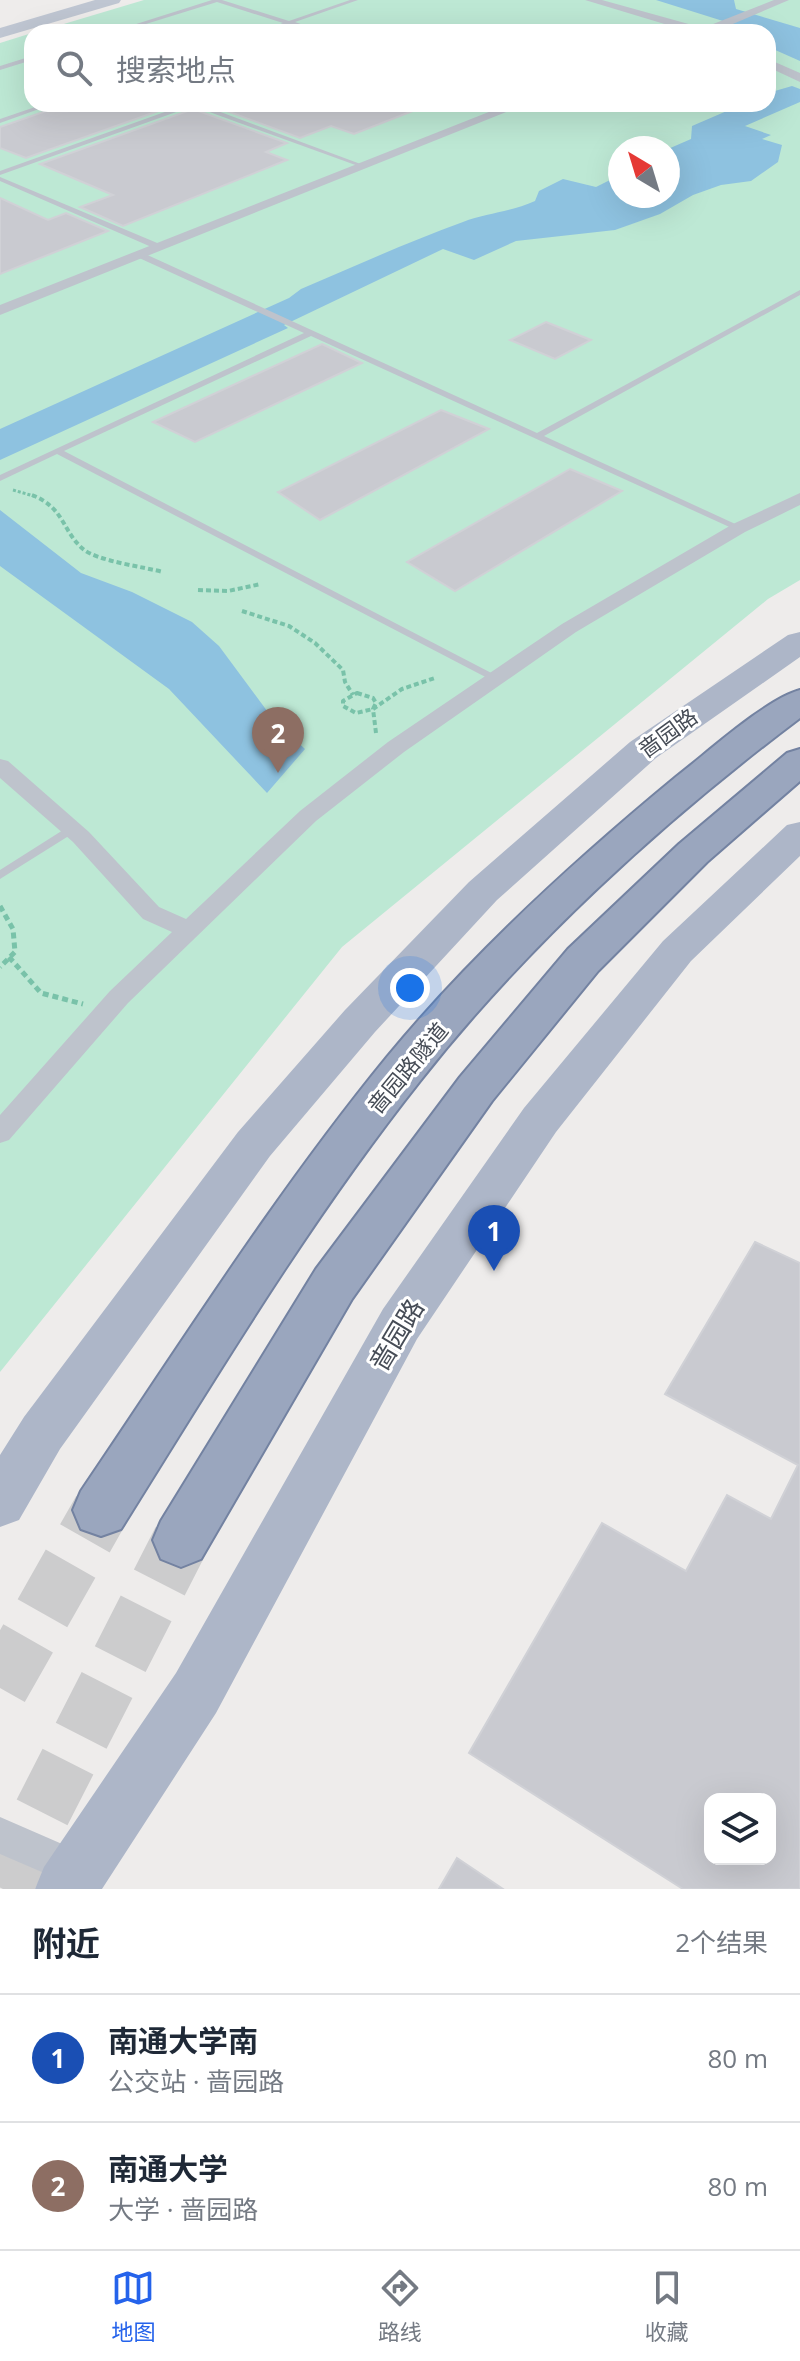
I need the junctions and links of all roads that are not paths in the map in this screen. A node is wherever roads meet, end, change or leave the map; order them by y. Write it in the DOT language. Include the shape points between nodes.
graph roads {
  1 [pos="80,0"];
  2 [pos="113,0"];
  3 [pos="217,0"];
  4 [pos="355,0"];
  5 [pos="590,0"];
  6 [pos="784,0"];
  7 [pos="0,23"];
  8 [pos="287,23"];
  9 [pos="31,24"];
  10 [pos="140,24"];
  11 [pos="284,24"];
  12 [pos="291,24"];
  13 [pos="676,24"];
  14 [pos="725,24"];
  15 [pos="24,26"];
  16 [pos="0,33"];
  17 [pos="24,60"];
  18 [pos="776,67"];
  19 [pos="0,68"];
  20 [pos="800,78"];
  21 [pos="26,112"];
  22 [pos="171,112"];
  23 [pos="215,112"];
  24 [pos="500,112"];
  25 [pos="0,121"];
  26 [pos="0,162"];
  27 [pos="363,166"];
  28 [pos="15,168"];
  29 [pos="0,176"];
  30 [pos="159,247"];
  31 [pos="140,255"];
  32 [pos="800,292"];
  33 [pos="0,310"];
  34 [pos="310,333"];
  35 [pos="536,437"];
  36 [pos="59,452"];
  37 [pos="0,478"];
  38 [pos="800,498"];
  39 [pos="739,528"];
  40 [pos="800,642"];
  41 [pos="497,680"];
  42 [pos="800,701"];
  43 [pos="800,761"];
  44 [pos="0,766"];
  45 [pos="71,829"];
  46 [pos="800,834"];
  47 [pos="0,875"];
  48 [pos="188,930"];
  49 [pos="0,1133"];
  50 [pos="0,1502"];
  51 [pos="101,1510"];
  52 [pos="181,1540"];
  53 [pos="0,1835"];
  54 [pos="73,1880"];
  1 -- 7 [label="main road"];
  2 -- 9 [label="main road"];
  3 -- 8 [label="lane"];
  3 -- 10 [label="lane"];
  4 -- 8 [label="lane"];
  5 -- 13 [label="street"];
  6 -- 14 [label="street"];
  8 -- 11 [label="lane"];
  8 -- 12 [label="lane"];
  15 -- 16 [label="main road"];
  17 -- 19 [label="lane"];
  18 -- 20 [label="street"];
  21 -- 25 [label="lane"];
  22 -- 28 [label="lane"];
  23 -- 27 [label="lane"];
  24 -- 27 [label="street"];
  26 -- 28 [label="lane"];
  27 -- 30 [label="street"];
  28 -- 29 [label="lane"];
  29 -- 30 [label="lane"];
  30 -- 31 [label="street"];
  31 -- 33 [label="street"];
  31 -- 34 [label="lane"];
  32 -- 35 [label="lane"];
  34 -- 35 [label="lane"];
  34 -- 36 [label="lane"];
  35 -- 39 [label="lane"];
  36 -- 37 [label="lane"];
  36 -- 41 [label="lane"];
  38 -- 39 [label="street"];
  39 -- 41 [label="street" via="569,628"];
  40 -- 50 [label="main road, 啬园路" via="643,750 483,891 360,1021 254,1144 51,1421"];
  41 -- 48 [label="street" via="396,747 308,816"];
  42 -- 51 [label="highway, 啬园路隧道" via="636,828 530,929 396,1078 269,1252"];
  43 -- 52 [label="highway" via="693,853 583,960 476,1089 334,1284"];
  44 -- 45 [label="street"];
  45 -- 47 [label="lane"];
  45 -- 48 [label="street" via="151,913"];
  46 -- 54 [label="main road, 啬园路" via="677,951 540,1120 400,1324 196,1693"];
  48 -- 49 [label="street" via="108,1010"];
  53 -- 54 [label="street"];
}
